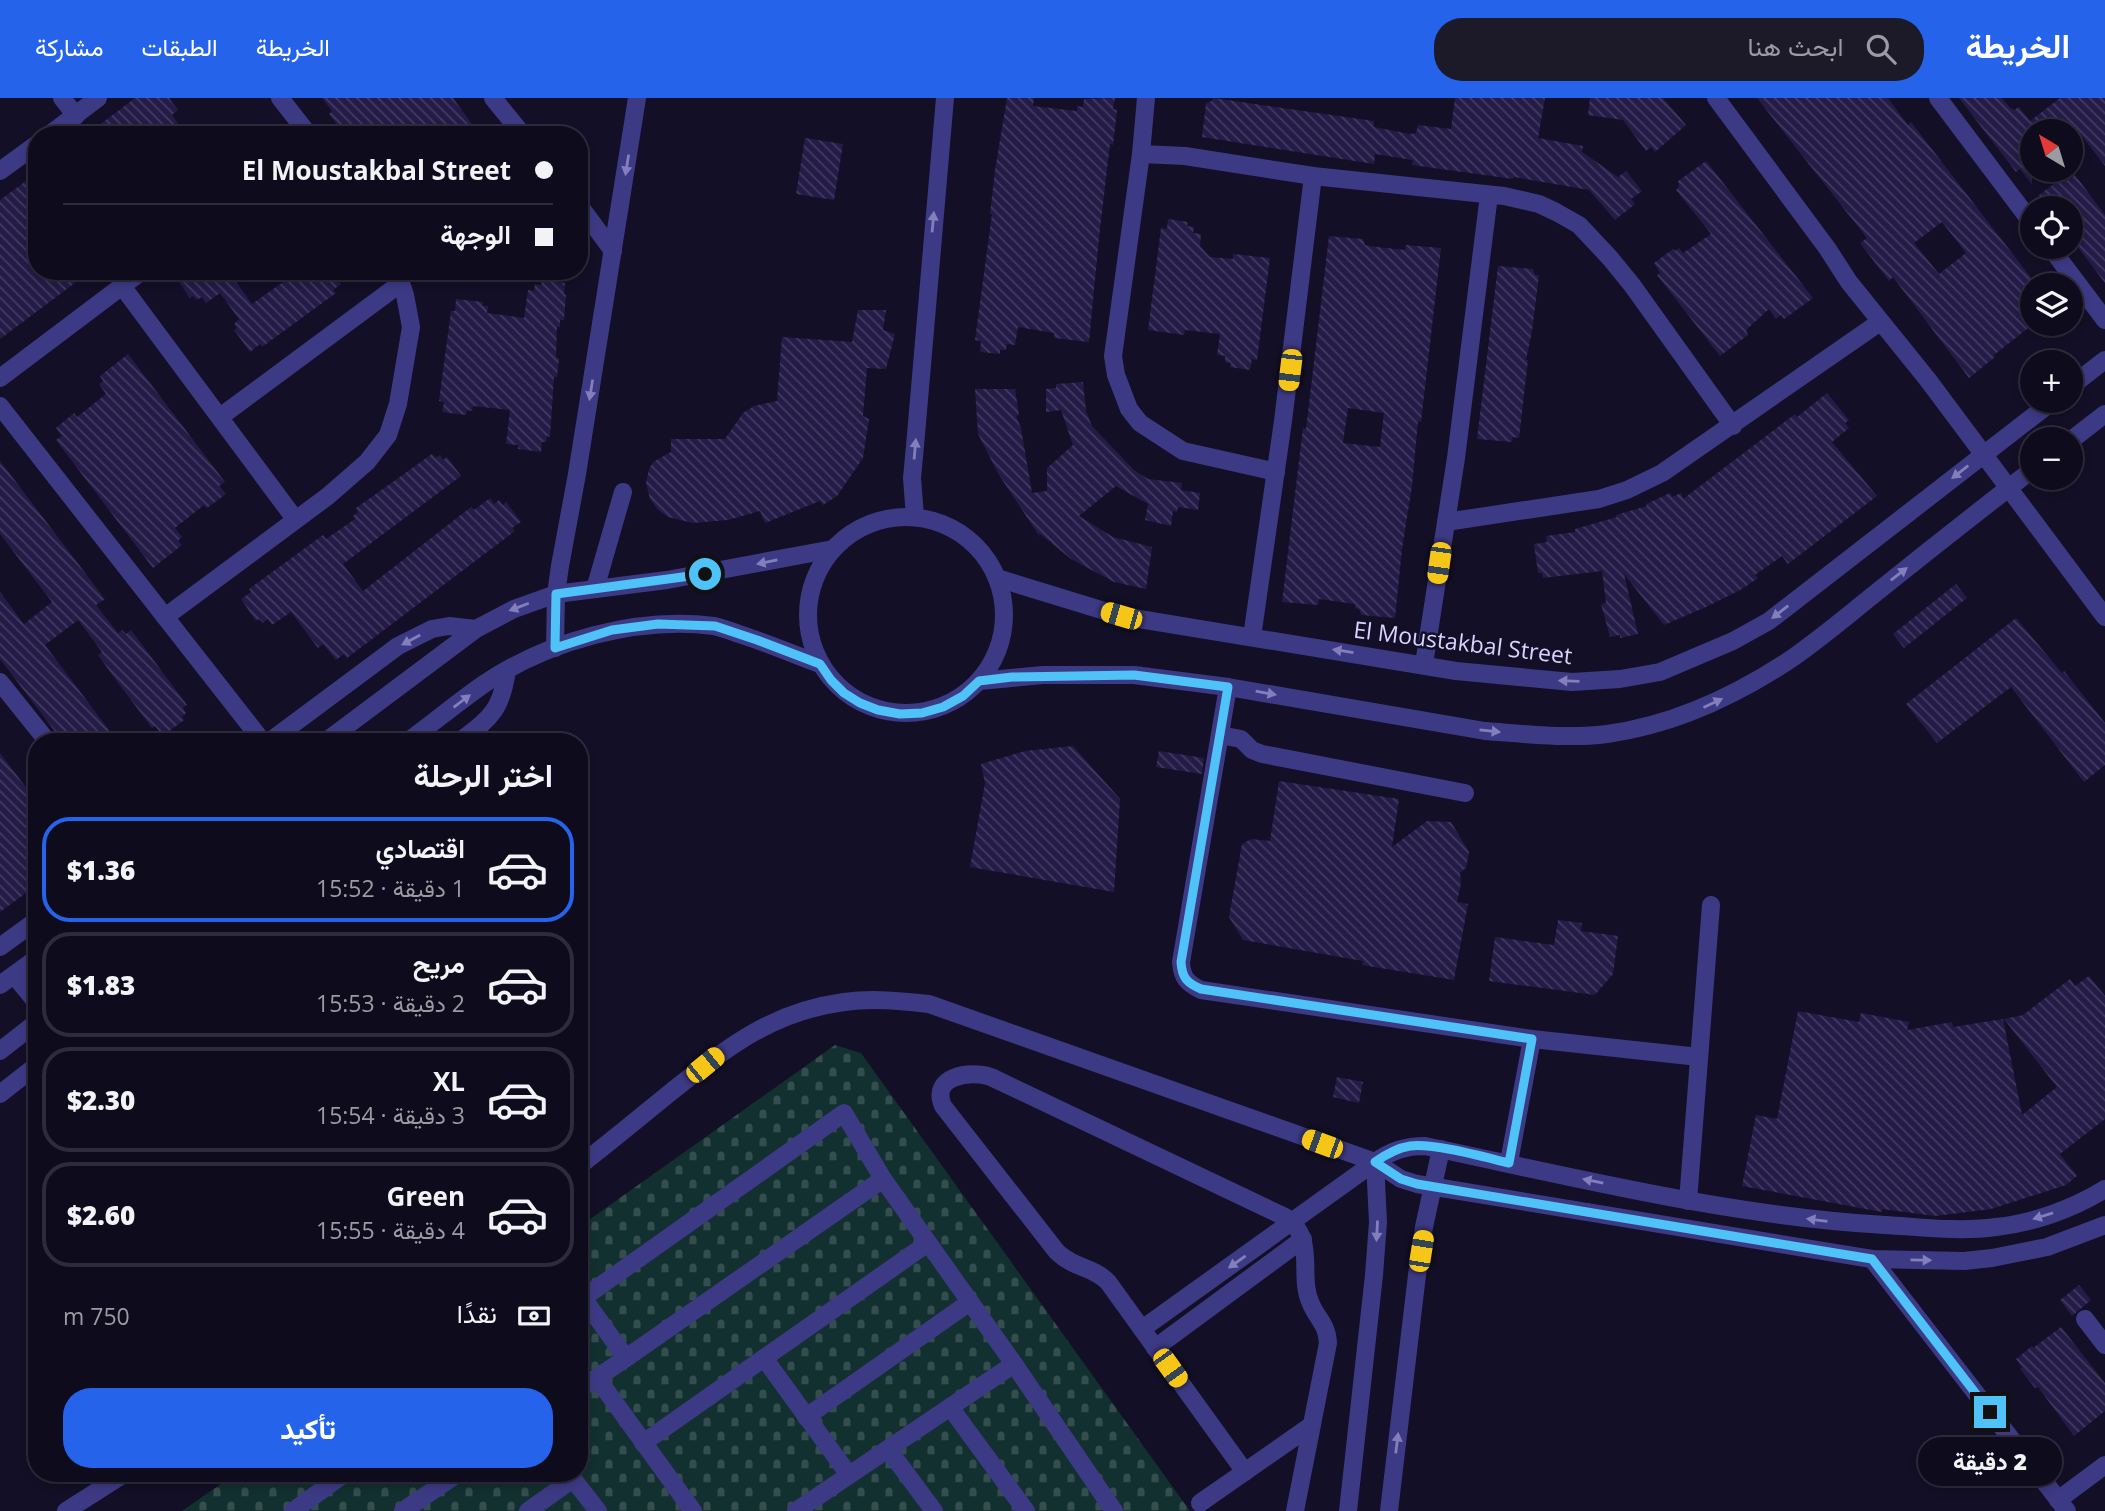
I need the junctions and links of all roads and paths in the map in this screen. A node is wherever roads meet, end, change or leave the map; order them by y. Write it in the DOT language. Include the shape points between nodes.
graph roads {
  1 [pos="62,98"];
  2 [pos="97,98"];
  3 [pos="280,98"];
  4 [pos="493,98"];
  5 [pos="637,98"];
  6 [pos="945,98"];
  7 [pos="1146,98"];
  8 [pos="1716,98"];
  9 [pos="1938,98"];
  10 [pos="75,116"];
  11 [pos="61,126"];
  12 [pos="302,126"];
  13 [pos="516,126"];
  14 [pos="28,151"];
  15 [pos="1141,154"];
  16 [pos="0,171"];
  17 [pos="1313,176"];
  18 [pos="1489,195"];
  19 [pos="2020,207"];
  20 [pos="588,217"];
  21 [pos="613,251"];
  22 [pos="2059,259"];
  23 [pos="130,280"];
  24 [pos="395,280"];
  25 [pos="400,280"];
  26 [pos="122,286"];
  27 [pos="2105,320"];
  28 [pos="1881,322"];
  29 [pos="2105,360"];
  30 [pos="2083,377"];
  31 [pos="0,378"];
  32 [pos="0,406"];
  33 [pos="2037,413"];
  34 [pos="2105,414"];
  35 [pos="220,417"];
  36 [pos="1734,426"];
  37 [pos="2083,431"];
  38 [pos="1984,454"];
  39 [pos="1276,472"];
  40 [pos="2020,479"];
  41 [pos="2009,488"];
  42 [pos="623,492"];
  43 [pos="915,517"];
  44 [pos="295,519"];
  45 [pos="1446,522"];
  46 [pos="834,549"];
  47 [pos="998,578"];
  48 [pos="595,589"];
  49 [pos="556,594"];
  50 [pos="166,617"];
  51 [pos="2105,617"];
  52 [pos="476,629"];
  53 [pos="1252,637"];
  54 [pos="555,648"];
  55 [pos="820,664"];
  56 [pos="1424,664"];
  57 [pos="506,670"];
  58 [pos="979,681"];
  59 [pos="0,682"];
  60 [pos="1228,687"];
  61 [pos="41,733"];
  62 [pos="256,733"];
  63 [pos="282,733"];
  64 [pos="337,733"];
  65 [pos="419,733"];
  66 [pos="470,733"];
  67 [pos="1220,735"];
  68 [pos="1465,793"];
  69 [pos="1711,905"];
  70 [pos="28,926"];
  71 [pos="0,947"];
  72 [pos="28,965"];
  73 [pos="7,980"];
  74 [pos="28,996"];
  75 [pos="28,1028"];
  76 [pos="1532,1039"];
  77 [pos="0,1051"];
  78 [pos="1699,1056"];
  79 [pos="28,1072"];
  80 [pos="0,1094"];
  81 [pos="1441,1149"];
  82 [pos="588,1159"];
  83 [pos="1375,1162"];
  84 [pos="1509,1163"];
  85 [pos="883,1179"];
  86 [pos="1433,1187"];
  87 [pos="2105,1189"];
  88 [pos="1688,1201"];
  89 [pos="1293,1223"];
  90 [pos="2105,1225"];
  91 [pos="1303,1239"];
  92 [pos="928,1243"];
  93 [pos="1872,1259"];
  94 [pos="588,1294"];
  95 [pos="970,1302"];
  96 [pos="588,1308"];
  97 [pos="2085,1319"];
  98 [pos="1142,1329"];
  99 [pos="2105,1345"];
  100 [pos="1155,1348"];
  101 [pos="626,1358"];
  102 [pos="764,1359"];
  103 [pos="1014,1364"];
  104 [pos="597,1378"];
  105 [pos="588,1384"];
  106 [pos="950,1407"];
  107 [pos="806,1417"];
  108 [pos="1312,1425"];
  109 [pos="643,1443"];
  110 [pos="888,1449"];
  111 [pos="2105,1465"];
  112 [pos="1245,1472"];
  113 [pos="849,1475"];
  114 [pos="111,1482"];
  115 [pos="333,1482"];
  116 [pos="445,1482"];
  117 [pos="564,1482"];
  118 [pos="576,1482"];
  119 [pos="1200,1503"];
  120 [pos="2062,1505"];
  121 [pos="929,1509"];
  122 [pos="66,1511"];
  123 [pos="293,1511"];
  124 [pos="403,1511"];
  125 [pos="528,1511"];
  126 [pos="598,1511"];
  127 [pos="693,1511"];
  128 [pos="796,1511"];
  129 [pos="1026,1511"];
  130 [pos="1114,1511"];
  131 [pos="1296,1511"];
  132 [pos="1348,1511"];
  133 [pos="1390,1511"];
  1 -- 10 [label="street"];
  2 -- 10 [label="street"];
  3 -- 12 [label="street"];
  4 -- 13 [label="street"];
  5 -- 21 [label="street, one-way"];
  43 -- 6 [label="street, one-way" via="912,478"];
  7 -- 15 [label="street"];
  8 -- 28 [label="street"];
  9 -- 19 [label="street"];
  10 -- 11 [label="street"];
  14 -- 16 [label="street"];
  15 -- 17 [label="street" via="1185,156"];
  15 -- 39 [label="street" via="1113,356 1129,409 1140,423 1184,451"];
  17 -- 18 [label="street"];
  17 -- 39 [label="street"];
  18 -- 36 [label="street" via="1539,204 1579,225 1594,239"];
  18 -- 45 [label="street"];
  20 -- 21 [label="street"];
  21 -- 49 [label="street, one-way"];
  22 -- 27 [label="street"];
  23 -- 26 [label="street"];
  24 -- 35 [label="street"];
  25 -- 44 [label="street" via="411,327 388,435 354,474"];
  26 -- 31 [label="street"];
  26 -- 35 [label="street"];
  28 -- 36 [label="street"];
  28 -- 38 [label="street"];
  29 -- 30 [label="street"];
  32 -- 50 [label="street"];
  33 -- 38 [label="street, El Moustakbal Street"];
  34 -- 37 [label="street"];
  35 -- 44 [label="street"];
  36 -- 45 [label="street" via="1662,474 1627,491 1573,504"];
  38 -- 41 [label="street"];
  38 -- 56 [label="street, El Moustakbal Street, one-way" via="1769,621 1660,672 1572,682"];
  39 -- 53 [label="street"];
  40 -- 41 [label="street"];
  41 -- 51 [label="street"];
  60 -- 41 [label="street, one-way" via="1485,731 1565,737 1651,726 1739,691 1790,659"];
  42 -- 48 [label="street"];
  43 -- 46 [label="street" via="870,523"];
  43 -- 47 [label="street" via="955,529 987,559"];
  44 -- 50 [label="street"];
  45 -- 56 [label="street"];
  46 -- 48 [label="street, one-way"];
  46 -- 55 [label="street" via="814,578 809,597 810,641"];
  47 -- 53 [label="street, El Moustakbal Street" via="1121,616"];
  47 -- 58 [label="street" via="1003,595 1002,635"];
  48 -- 49 [label="street"];
  49 -- 52 [label="street, one-way"];
  49 -- 54 [label="street"];
  50 -- 62 [label="street"];
  52 -- 63 [label="street, one-way" via="432,629 398,646"];
  52 -- 64 [label="street"];
  56 -- 53 [label="street, El Moustakbal Street, one-way"];
  54 -- 55 [label="street" via="612,630 658,624 715,626"];
  54 -- 57 [label="street"];
  55 -- 58 [label="street" via="844,693 878,710 900,714 943,707"];
  65 -- 57 [label="street, one-way"];
  57 -- 66 [label="street" via="498,707"];
  58 -- 60 [label="street" via="1043,675 1134,675"];
  59 -- 61 [label="street"];
  60 -- 67 [label="street"];
  67 -- 68 [label="street" via="1241,739 1262,754"];
  67 -- 76 [label="street" via="1181,962 1181,974 1188,984"];
  69 -- 78 [label="street"];
  70 -- 71 [label="street"];
  72 -- 73 [label="street"];
  73 -- 74 [label="street"];
  75 -- 77 [label="street"];
  76 -- 78 [label="street"];
  76 -- 84 [label="street"];
  78 -- 88 [label="street"];
  79 -- 80 [label="street"];
  81 -- 83 [label="street" via="1408,1146"];
  81 -- 84 [label="street"];
  81 -- 86 [label="street"];
  82 -- 83 [label="street" via="726,1049 762,1027 844,1002 887,999 929,1004"];
  83 -- 86 [label="street" via="1401,1179"];
  83 -- 89 [label="street"];
  83 -- 132 [label="street, one-way" via="1378,1222 1374,1275"];
  88 -- 84 [label="street, one-way"];
  85 -- 92 [label="street"];
  85 -- 94 [label="street" via="844,1114"];
  85 -- 101 [label="street"];
  86 -- 93 [label="street"];
  133 -- 86 [label="street, one-way" via="1417,1275"];
  87 -- 88 [label="street, one-way" via="2024,1222 1970,1229 1824,1222"];
  89 -- 91 [label="street"];
  89 -- 98 [label="street, one-way"];
  89 -- 98 [label="street" via="981,1073 958,1075 943,1086 943,1106 1057,1252 1072,1265 1101,1275"];
  93 -- 90 [label="street, one-way" via="1992,1258 2047,1247"];
  91 -- 100 [label="street"];
  91 -- 108 [label="street" via="1307,1292 1328,1333"];
  92 -- 95 [label="street"];
  92 -- 102 [label="street"];
  93 -- 120 [label="street"];
  95 -- 103 [label="street"];
  95 -- 107 [label="street"];
  96 -- 101 [label="street"];
  97 -- 99 [label="street"];
  98 -- 100 [label="street"];
  100 -- 112 [label="street"];
  101 -- 104 [label="street"];
  102 -- 107 [label="street"];
  102 -- 109 [label="street"];
  103 -- 106 [label="street"];
  103 -- 130 [label="street"];
  104 -- 105 [label="street"];
  104 -- 109 [label="street"];
  106 -- 110 [label="street"];
  106 -- 129 [label="street"];
  107 -- 113 [label="street"];
  108 -- 112 [label="street"];
  108 -- 131 [label="street"];
  109 -- 127 [label="street"];
  110 -- 113 [label="street"];
  110 -- 121 [label="street"];
  111 -- 120 [label="street"];
  112 -- 119 [label="street"];
  113 -- 128 [label="street"];
  114 -- 122 [label="street"];
  115 -- 123 [label="street"];
  116 -- 124 [label="street"];
  117 -- 125 [label="street"];
  118 -- 126 [label="street"];
}
